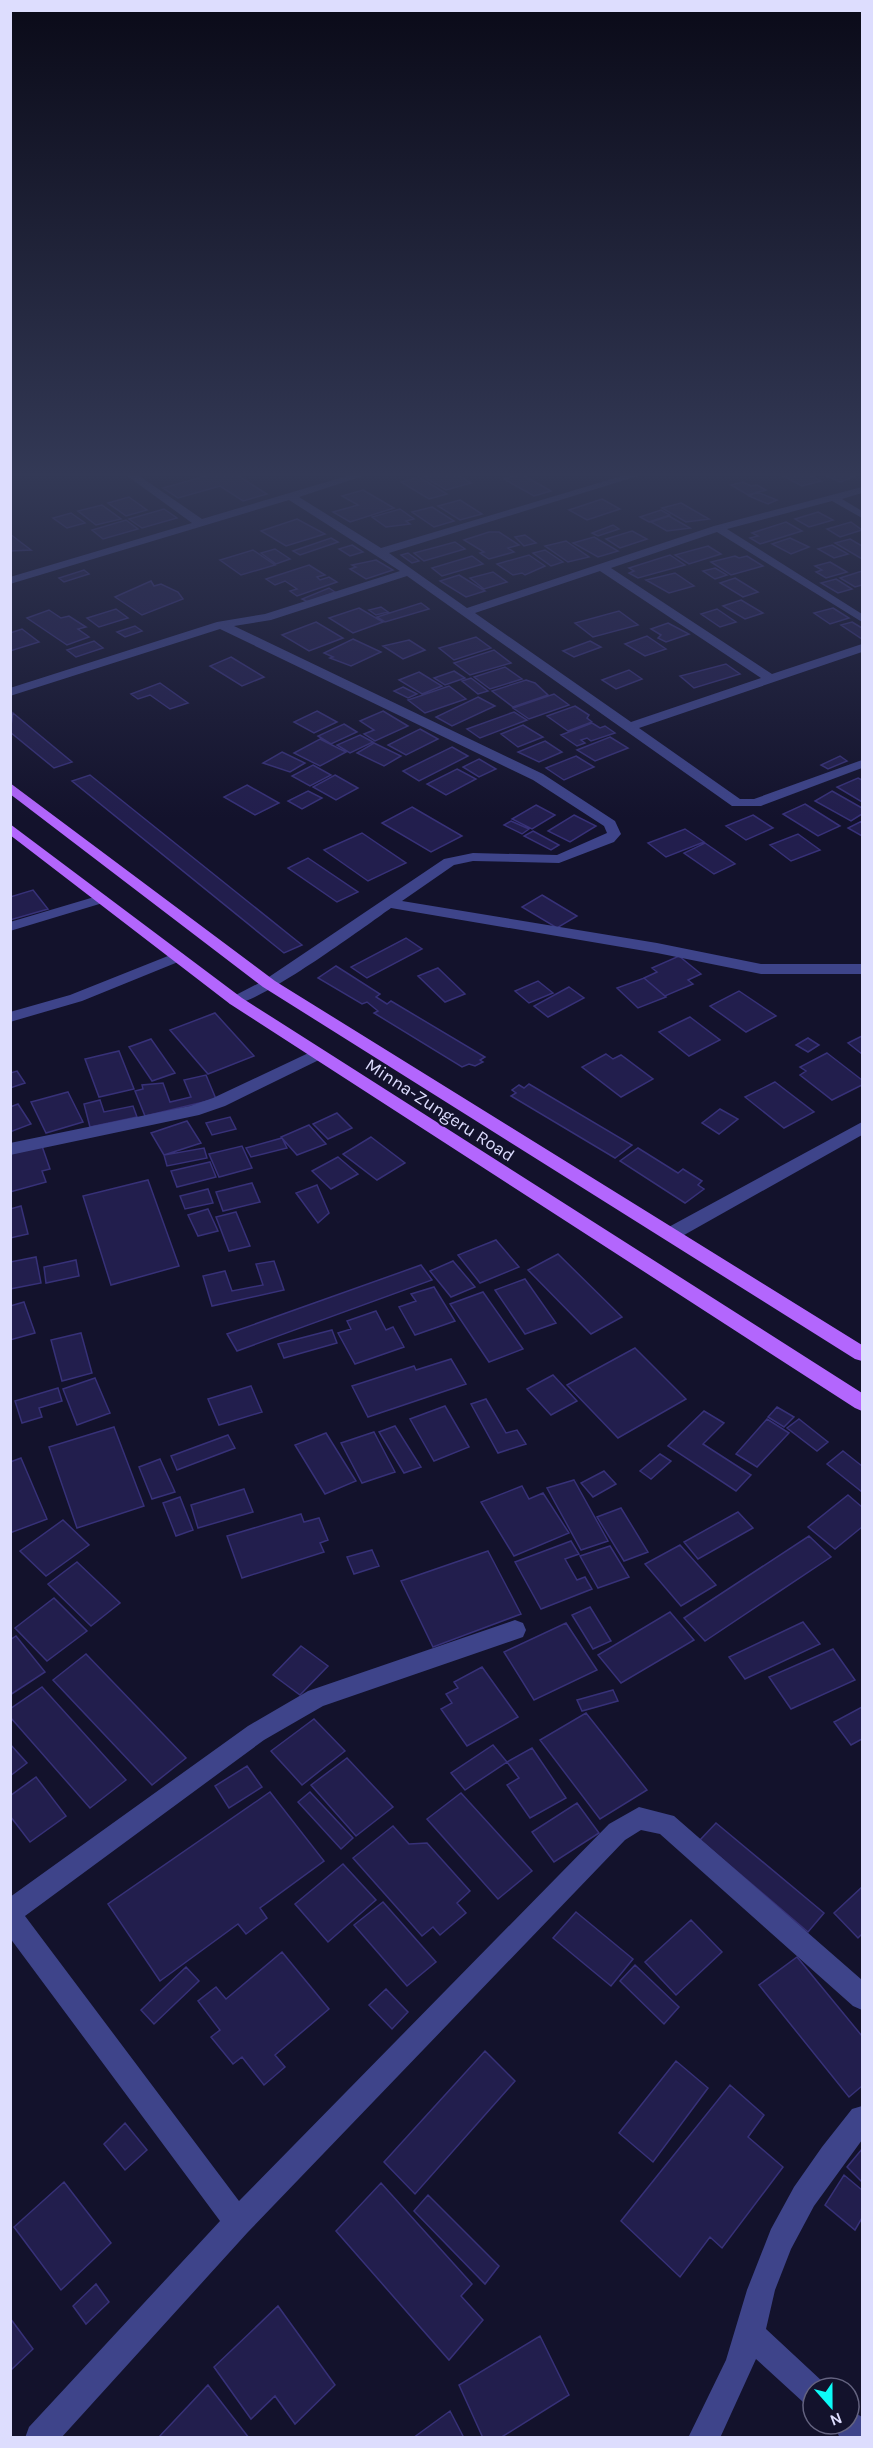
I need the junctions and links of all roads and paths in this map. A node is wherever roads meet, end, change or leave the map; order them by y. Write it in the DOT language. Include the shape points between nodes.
graph roads {
  1 [pos="355,589"];
  2 [pos="434,589"];
  3 [pos="535,589"];
  4 [pos="636,589"];
  5 [pos="815,589"];
  6 [pos="467,612"];
  7 [pos="862,619"];
  8 [pos="221,625"];
  9 [pos="862,648"];
  10 [pos="771,679"];
  11 [pos="10,692"];
  12 [pos="630,727"];
  13 [pos="862,764"];
  14 [pos="10,787"];
  15 [pos="10,828"];
  16 [pos="101,899"];
  17 [pos="389,903"];
  18 [pos="10,927"];
  19 [pos="178,957"];
  20 [pos="862,969"];
  21 [pos="269,984"];
  22 [pos="236,1001"];
  23 [pos="10,1017"];
  24 [pos="317,1053"];
  25 [pos="862,1128"];
  26 [pos="10,1149"];
  27 [pos="670,1234"];
  28 [pos="862,1354"];
  29 [pos="862,1403"];
  30 [pos="515,1630"];
  31 [pos="10,1912"];
  32 [pos="10,1917"];
  33 [pos="862,1997"];
  34 [pos="862,2119"];
  35 [pos="238,2222"];
  36 [pos="750,2334"];
  37 [pos="801,2381"];
  38 [pos="40,2438"];
  39 [pos="703,2438"];
  1 -- 8 [label="street" via="267,617"];
  2 -- 6 [label="street"];
  3 -- 6 [label="street"];
  4 -- 10 [label="street"];
  5 -- 7 [label="street"];
  6 -- 12 [label="street"];
  8 -- 11 [label="street"];
  8 -- 17 [label="street" via="538,777 614,829 609,839 559,859 460,858"];
  9 -- 10 [label="street"];
  10 -- 12 [label="street"];
  12 -- 13 [label="street" via="737,803 746,805"];
  14 -- 21 [label="main road, Minna-Zungeru Road"];
  15 -- 16 [label="main road, Minna-Zungeru Road"];
  16 -- 18 [label="street"];
  16 -- 19 [label="main road, Minna-Zungeru Road"];
  17 -- 20 [label="street" via="761,969"];
  17 -- 21 [label="street"];
  19 -- 22 [label="main road, Minna-Zungeru Road"];
  19 -- 23 [label="street" via="76,998"];
  21 -- 22 [label="street"];
  21 -- 27 [label="main road, Minna-Zungeru Road"];
  22 -- 24 [label="main road, Minna-Zungeru Road"];
  24 -- 26 [label="street" via="193,1111"];
  24 -- 29 [label="main road, Minna-Zungeru Road"];
  25 -- 27 [label="street"];
  27 -- 28 [label="main road, Minna-Zungeru Road"];
  30 -- 31 [label="street" via="316,1698 256,1733"];
  32 -- 35 [label="street"];
  33 -- 35 [label="street" via="666,1824 639,1818 617,1833"];
  34 -- 36 [label="street" via="819,2172 783,2235 763,2283"];
  35 -- 38 [label="street"];
  36 -- 37 [label="street"];
  36 -- 39 [label="street" via="721,2410"];
}
